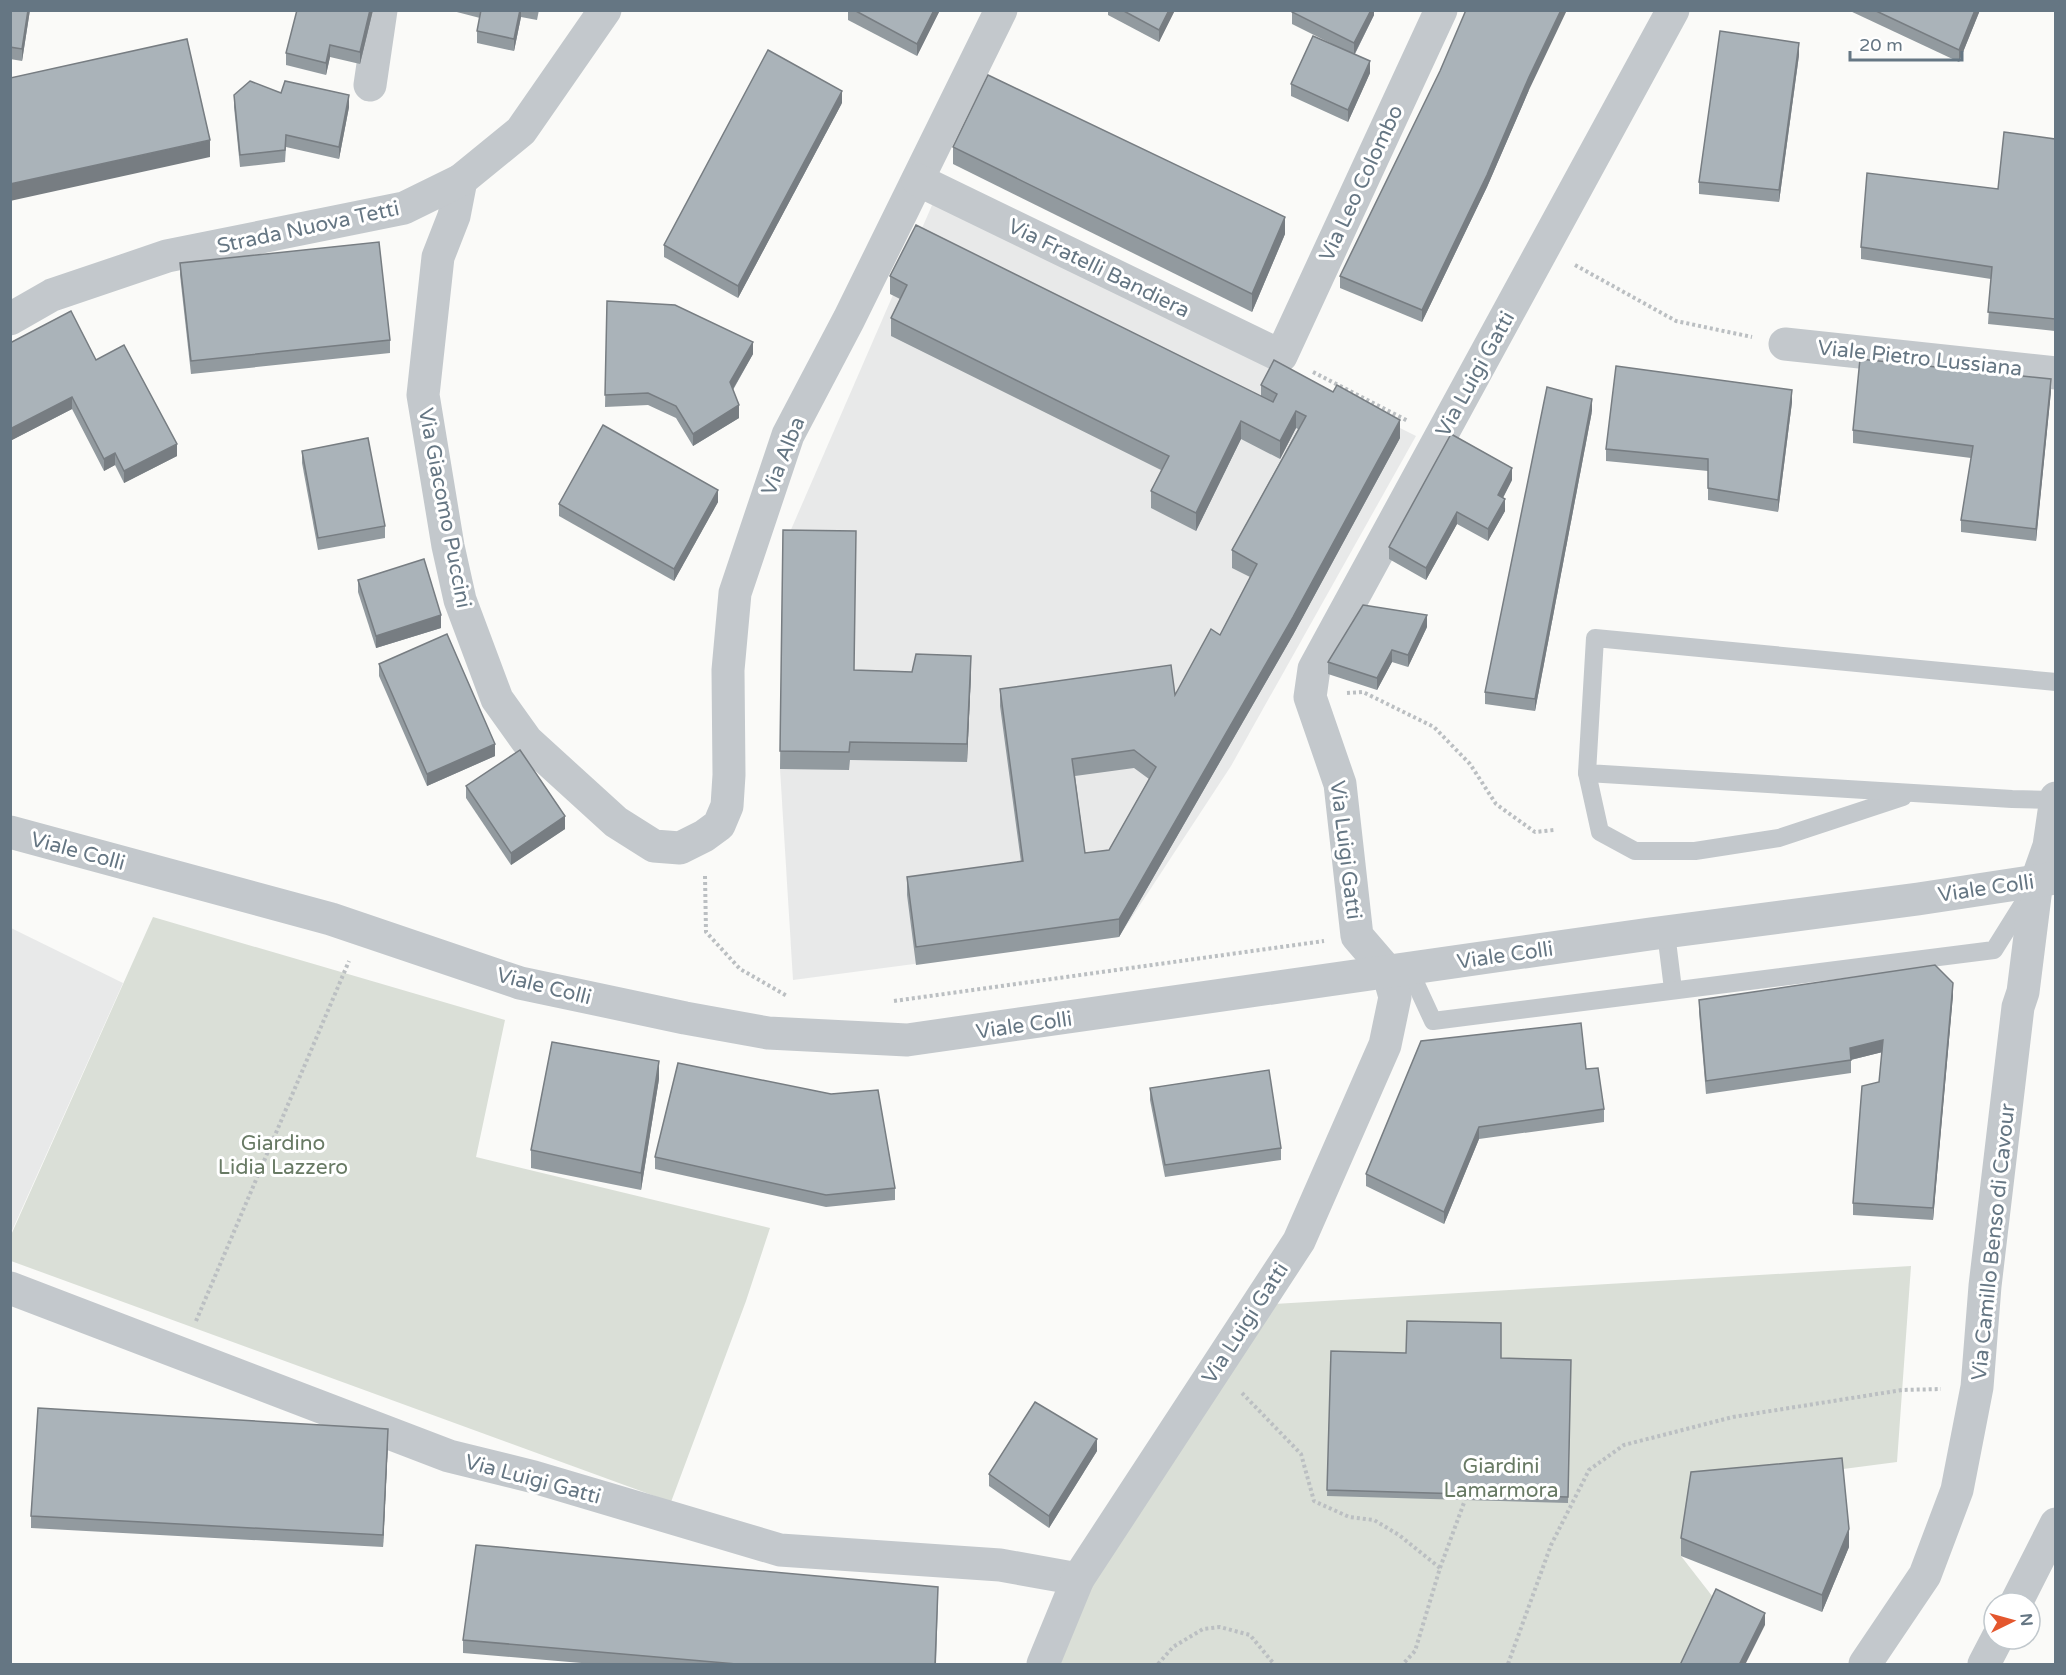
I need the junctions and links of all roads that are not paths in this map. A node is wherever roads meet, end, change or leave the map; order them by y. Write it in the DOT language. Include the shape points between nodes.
graph roads {
  1 [pos="381,10"];
  2 [pos="605,10"];
  3 [pos="1001,10"];
  4 [pos="1441,10"];
  5 [pos="1673,10"];
  6 [pos="370,86"];
  7 [pos="461,180"];
  8 [pos="918,180"];
  9 [pos="10,318"];
  10 [pos="1785,344"];
  11 [pos="1281,356"];
  12 [pos="2055,373"];
  13 [pos="2055,682"];
  14 [pos="1587,773"];
  15 [pos="1914,793"];
  16 [pos="2055,799"];
  17 [pos="616,822"];
  18 [pos="10,832"];
  19 [pos="2046,879"];
  20 [pos="1666,933"];
  21 [pos="1399,971"];
  22 [pos="1673,989"];
  23 [pos="10,1288"];
  24 [pos="2055,1524"];
  25 [pos="1078,1579"];
  26 [pos="2022,1591"];
  27 [pos="1991,1651"];
  28 [pos="1043,1665"];
  29 [pos="1865,1665"];
  30 [pos="1984,1665"];
  1 -- 6 [label="street"];
  2 -- 7 [label="street, Strada Nuova Tetti" via="521,130"];
  3 -- 8 [label="street, Via Alba"];
  4 -- 11 [label="street, Via Leo Colombo"];
  5 -- 21 [label="street, Via Luigi Gatti" via="1314,669 1310,697 1340,784 1357,936"];
  7 -- 9 [label="street, Strada Nuova Tetti" via="404,208 167,256 52,296"];
  7 -- 17 [label="street, Via Giacomo Puccini" via="454,216 438,257 423,395 459,600 498,699 527,741"];
  8 -- 11 [label="street, Via Fratelli Bandiera"];
  8 -- 17 [label="street, Via Alba" via="788,435 735,593 728,670 727,806 720,825 680,848 654,846"];
  10 -- 12 [label="street, Viale Pietro Lussiana"];
  13 -- 14 [label="lane" via="1595,638"];
  14 -- 15 [label="lane"];
  14 -- 15 [label="lane" via="1600,832 1635,851 1695,851 1779,838"];
  15 -- 16 [label="lane"];
  16 -- 19 [label="street, Via Camillo Benso di Cavour"];
  18 -- 21 [label="street, Viale Colli" via="331,919 520,983 768,1033 907,1040"];
  19 -- 20 [label="street, Viale Colli"];
  19 -- 22 [label="lane" via="1994,950"];
  19 -- 29 [label="street, Via Camillo Benso di Cavour" via="2018,1007 1977,1387 1957,1490 1925,1575"];
  20 -- 21 [label="street, Viale Colli"];
  20 -- 22 [label="lane"];
  21 -- 22 [label="lane" via="1433,1021"];
  21 -- 25 [label="street, Via Luigi Gatti" via="1385,1045 1299,1241"];
  23 -- 25 [label="street, Via Luigi Gatti" via="450,1456 780,1550 1000,1565"];
  24 -- 26 [label="street"];
  25 -- 28 [label="street, Via Luigi Gatti"];
  27 -- 30 [label="street"];
}
